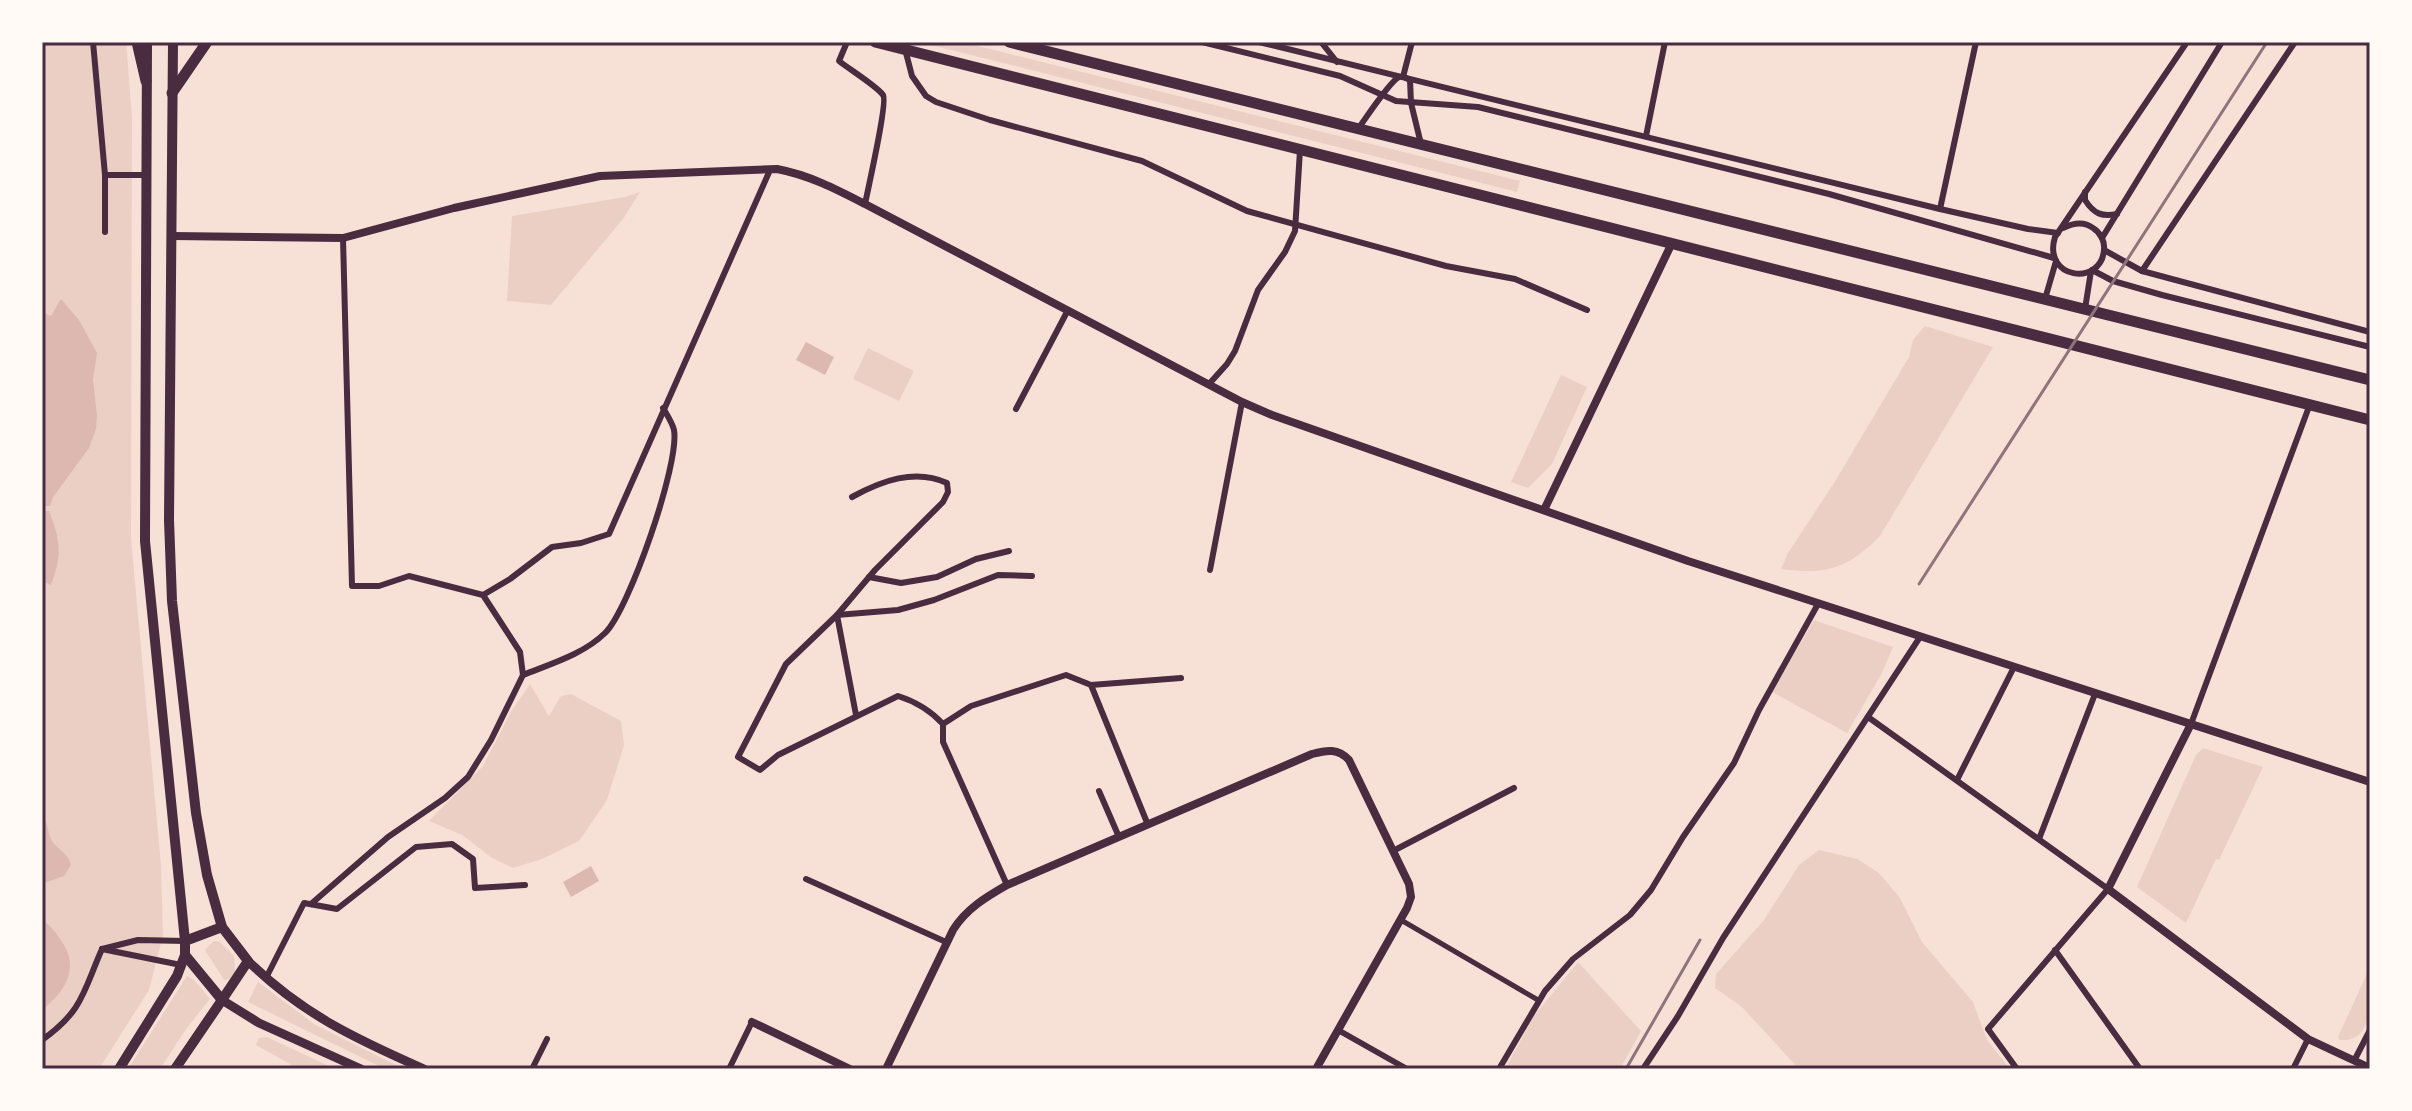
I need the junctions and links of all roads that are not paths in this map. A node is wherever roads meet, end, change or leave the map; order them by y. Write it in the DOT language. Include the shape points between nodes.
graph roads {
  1 [pos="93,42"];
  2 [pos="137,42"];
  3 [pos="147,42"];
  4 [pos="173,42"];
  5 [pos="207,42"];
  6 [pos="847,42"];
  7 [pos="875,42"];
  8 [pos="1009,42"];
  9 [pos="1202,42"];
  10 [pos="1259,42"];
  11 [pos="1321,42"];
  12 [pos="1412,42"];
  13 [pos="1665,42"];
  14 [pos="1975,42"];
  15 [pos="2187,42"];
  16 [pos="2222,42"];
  17 [pos="2295,42"];
  18 [pos="905,49"];
  19 [pos="1337,62"];
  20 [pos="1403,77"];
  21 [pos="146,81"];
  22 [pos="172,93"];
  23 [pos="1383,97"];
  24 [pos="1411,103"];
  25 [pos="1358,129"];
  26 [pos="1646,136"];
  27 [pos="1422,145"];
  28 [pos="1300,150"];
  29 [pos="770,170"];
  30 [pos="105,175"];
  31 [pos="146,175"];
  32 [pos="2085,192"];
  33 [pos="865,204"];
  34 [pos="1940,209"];
  35 [pos="2117,214"];
  36 [pos="1295,224"];
  37 [pos="2061,230"];
  38 [pos="105,232"];
  39 [pos="172,236"];
  40 [pos="343,238"];
  41 [pos="2102,238"];
  42 [pos="1671,245"];
  43 [pos="2104,250"];
  44 [pos="2055,259"];
  45 [pos="2091,270"];
  46 [pos="2142,271"];
  47 [pos="2045,299"];
  48 [pos="2085,309"];
  49 [pos="1068,310"];
  50 [pos="1587,310"];
  51 [pos="2370,332"];
  52 [pos="2370,347"];
  53 [pos="2370,380"];
  54 [pos="1209,384"];
  55 [pos="1242,402"];
  56 [pos="2310,404"];
  57 [pos="663,408"];
  58 [pos="1016,409"];
  59 [pos="2370,420"];
  60 [pos="852,497"];
  61 [pos="1544,510"];
  62 [pos="1009,551"];
  63 [pos="1210,570"];
  64 [pos="1032,576"];
  65 [pos="869,577"];
  66 [pos="483,595"];
  67 [pos="1818,604"];
  68 [pos="837,615"];
  69 [pos="1920,637"];
  70 [pos="2014,667"];
  71 [pos="523,675"];
  72 [pos="1181,678"];
  73 [pos="1091,685"];
  74 [pos="2095,694"];
  75 [pos="856,715"];
  76 [pos="1868,717"];
  77 [pos="943,724"];
  78 [pos="2191,724"];
  79 [pos="1957,780"];
  80 [pos="2370,782"];
  81 [pos="1514,788"];
  82 [pos="1099,791"];
  83 [pos="1148,825"];
  84 [pos="1119,837"];
  85 [pos="2039,839"];
  86 [pos="1393,851"];
  87 [pos="806,879"];
  88 [pos="525,885"];
  89 [pos="1007,885"];
  90 [pos="2108,889"];
  91 [pos="311,904"];
  92 [pos="1401,920"];
  93 [pos="222,927"];
  94 [pos="185,941"];
  95 [pos="946,942"];
  96 [pos="102,949"];
  97 [pos="2055,950"];
  98 [pos="183,960"];
  99 [pos="248,961"];
  100 [pos="266,978"];
  101 [pos="222,1000"];
  102 [pos="1538,1000"];
  103 [pos="752,1022"];
  104 [pos="1338,1030"];
  105 [pos="2370,1030"];
  106 [pos="547,1039"];
  107 [pos="2308,1039"];
  108 [pos="42,1040"];
  109 [pos="2354,1061"];
  110 [pos="2370,1068"];
  111 [pos="119,1069"];
  112 [pos="175,1069"];
  113 [pos="361,1069"];
  114 [pos="424,1069"];
  115 [pos="532,1069"];
  116 [pos="729,1069"];
  117 [pos="850,1069"];
  118 [pos="886,1069"];
  119 [pos="1316,1069"];
  120 [pos="1407,1069"];
  121 [pos="1499,1069"];
  122 [pos="1643,1069"];
  123 [pos="2017,1069"];
  124 [pos="2140,1069"];
  125 [pos="2293,1069"];
  1 -- 30 [label="street"];
  2 -- 21 [label="highway"];
  3 -- 21 [label="main road"];
  4 -- 22 [label="main road"];
  5 -- 22 [label="highway"];
  6 -- 33 [label="street" via="839,61 874,86 886,103"];
  7 -- 18 [label="highway"];
  8 -- 25 [label="highway"];
  9 -- 23 [label="street" via="1340,76"];
  10 -- 19 [label="street"];
  11 -- 19 [label="street"];
  12 -- 20 [label="street"];
  13 -- 26 [label="street"];
  14 -- 34 [label="street"];
  15 -- 32 [label="street"];
  16 -- 35 [label="street"];
  17 -- 46 [label="street"];
  18 -- 28 [label="highway"];
  18 -- 36 [label="street" via="912,76 936,102 1142,161 1247,211"];
  19 -- 20 [label="street"];
  20 -- 23 [label="street" via="1391,81"];
  20 -- 24 [label="street" via="1410,80"];
  20 -- 26 [label="street"];
  21 -- 31 [label="main road"];
  22 -- 39 [label="main road"];
  23 -- 24 [label="street"];
  23 -- 25 [label="street"];
  24 -- 27 [label="street"];
  24 -- 44 [label="street" via="1478,107 1829,194"];
  25 -- 27 [label="highway"];
  26 -- 34 [label="street"];
  27 -- 47 [label="highway"];
  28 -- 36 [label="street"];
  28 -- 42 [label="highway"];
  29 -- 33 [label="street" via="811,177"];
  29 -- 40 [label="street" via="600,176"];
  29 -- 57 [label="street"];
  30 -- 31 [label="street"];
  30 -- 38 [label="street"];
  31 -- 94 [label="main road" via="145,541"];
  32 -- 35 [label="street" via="2085,200 2099,214"];
  32 -- 37 [label="street"];
  33 -- 49 [label="street"];
  34 -- 37 [label="street" via="2028,229"];
  35 -- 41 [label="street"];
  36 -- 50 [label="street" via="1446,266 1515,279"];
  36 -- 54 [label="street" via="1285,252 1249,309 1235,351"];
  37 -- 41 [label="street" via="2085,224"];
  37 -- 44 [label="street" via="2053,247"];
  39 -- 40 [label="street"];
  39 -- 93 [label="main road" via="172,601 196,813"];
  40 -- 66 [label="street" via="352,586 379,586 409,576"];
  41 -- 43 [label="street"];
  42 -- 56 [label="highway"];
  42 -- 61 [label="street"];
  43 -- 45 [label="street"];
  43 -- 46 [label="street"];
  44 -- 45 [label="street" via="2073,274"];
  44 -- 47 [label="street"];
  45 -- 48 [label="street"];
  45 -- 52 [label="street" via="2162,295"];
  46 -- 51 [label="street"];
  47 -- 48 [label="highway"];
  48 -- 53 [label="highway"];
  49 -- 54 [label="street"];
  49 -- 58 [label="street"];
  54 -- 55 [label="street"];
  55 -- 61 [label="street"];
  55 -- 63 [label="street"];
  56 -- 59 [label="highway"];
  56 -- 78 [label="street"];
  57 -- 66 [label="street" via="609,534 552,547"];
  57 -- 71 [label="street" via="675,431 669,479 610,627 586,648"];
  60 -- 65 [label="street" via="870,487 921,475 947,483 943,502"];
  61 -- 67 [label="street"];
  62 -- 65 [label="street" via="937,577 901,583"];
  64 -- 68 [label="street" via="998,575 898,610"];
  65 -- 68 [label="street"];
  66 -- 71 [label="street" via="520,652"];
  67 -- 69 [label="street"];
  67 -- 102 [label="street" via="1734,763 1651,890 1630,915 1573,959"];
  68 -- 75 [label="street"];
  68 -- 75 [label="street" via="786,664 738,757 760,770 778,755"];
  69 -- 70 [label="street"];
  69 -- 76 [label="street"];
  70 -- 74 [label="street"];
  70 -- 79 [label="street"];
  71 -- 91 [label="street" via="468,777"];
  72 -- 73 [label="street"];
  73 -- 77 [label="street" via="1066,675 971,706"];
  73 -- 83 [label="street"];
  74 -- 78 [label="street"];
  74 -- 85 [label="street"];
  75 -- 77 [label="street" via="898,696 916,702"];
  76 -- 79 [label="street"];
  76 -- 122 [label="street"];
  77 -- 89 [label="street" via="943,742"];
  78 -- 80 [label="street"];
  78 -- 90 [label="street"];
  79 -- 85 [label="street"];
  81 -- 86 [label="street"];
  82 -- 84 [label="street"];
  83 -- 84 [label="street"];
  83 -- 86 [label="street" via="1330,750 1349,760"];
  84 -- 89 [label="street"];
  85 -- 90 [label="street"];
  86 -- 92 [label="street" via="1411,893"];
  87 -- 95 [label="street"];
  88 -- 91 [label="street" via="475,888 473,859 452,844 416,847 337,909"];
  89 -- 95 [label="street" via="969,910"];
  90 -- 97 [label="street"];
  90 -- 107 [label="street"];
  91 -- 100 [label="street" via="304,903"];
  92 -- 102 [label="street"];
  92 -- 104 [label="street"];
  93 -- 94 [label="main road"];
  93 -- 99 [label="main road"];
  94 -- 96 [label="street" via="138,940"];
  94 -- 98 [label="main road"];
  95 -- 118 [label="street"];
  96 -- 98 [label="street"];
  96 -- 108 [label="street" via="74,1013"];
  97 -- 123 [label="street" via="1988,1029"];
  97 -- 124 [label="street"];
  98 -- 101 [label="main road"];
  98 -- 111 [label="main road"];
  99 -- 100 [label="main road"];
  99 -- 101 [label="main road"];
  100 -- 114 [label="main road" via="314,1015"];
  101 -- 112 [label="main road"];
  101 -- 113 [label="main road" via="259,1023"];
  102 -- 121 [label="street"];
  103 -- 116 [label="street"];
  103 -- 117 [label="street"];
  104 -- 119 [label="street"];
  104 -- 120 [label="street"];
  105 -- 109 [label="street"];
  106 -- 115 [label="street"];
  107 -- 109 [label="street"];
  107 -- 125 [label="street"];
  109 -- 110 [label="street"];
}
